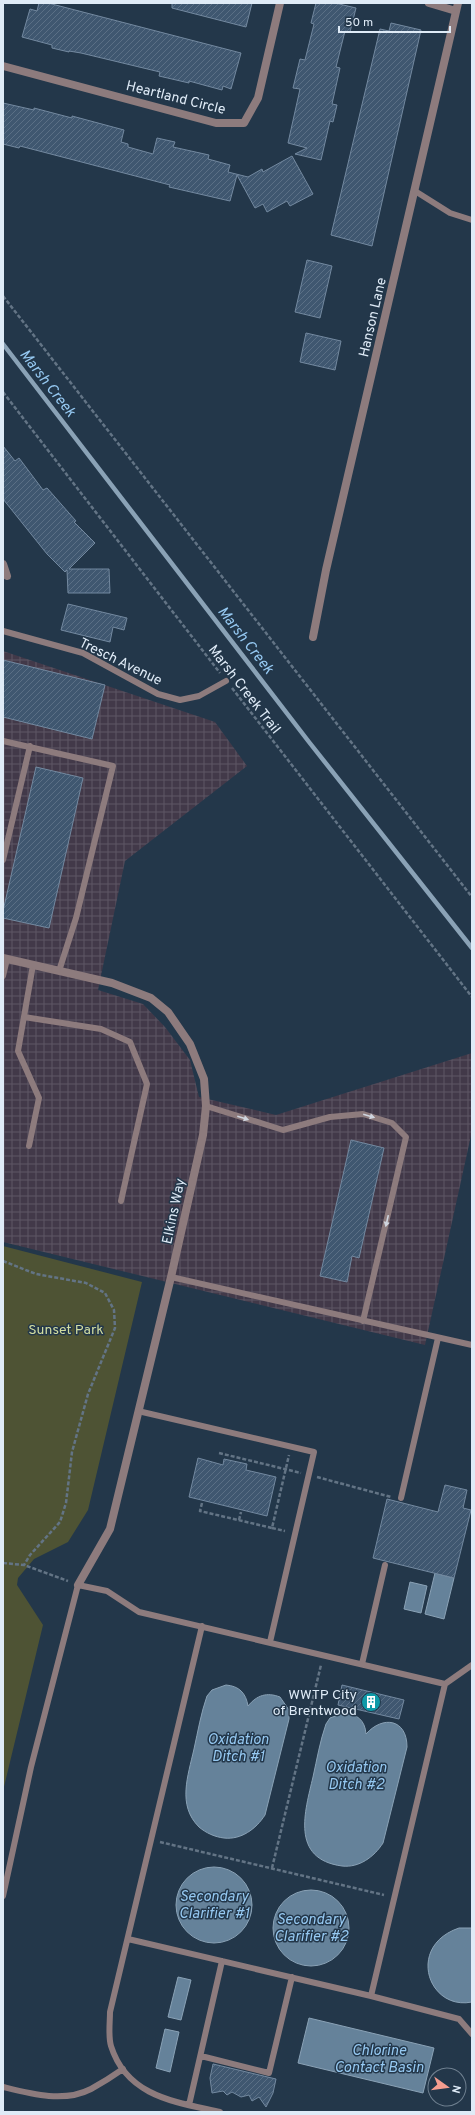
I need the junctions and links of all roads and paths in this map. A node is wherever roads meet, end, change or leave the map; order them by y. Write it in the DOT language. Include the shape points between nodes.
graph roads {
  1 [pos="280,3"];
  2 [pos="429,3"];
  3 [pos="457,7"];
  4 [pos="3,66"];
  5 [pos="415,191"];
  6 [pos="472,220"];
  7 [pos="3,296"];
  8 [pos="3,392"];
  9 [pos="3,564"];
  10 [pos="7,576"];
  11 [pos="3,632"];
  12 [pos="313,637"];
  13 [pos="226,681"];
  14 [pos="3,741"];
  15 [pos="30,746"];
  16 [pos="3,860"];
  17 [pos="472,897"];
  18 [pos="5,959"];
  19 [pos="33,965"];
  20 [pos="59,971"];
  21 [pos="3,976"];
  22 [pos="472,997"];
  23 [pos="24,1017"];
  24 [pos="206,1106"];
  25 [pos="29,1146"];
  26 [pos="121,1201"];
  27 [pos="3,1262"];
  28 [pos="171,1277"];
  29 [pos="364,1321"];
  30 [pos="438,1338"];
  31 [pos="472,1346"];
  32 [pos="138,1411"];
  33 [pos="291,1447"];
  34 [pos="401,1498"];
  35 [pos="202,1503"];
  36 [pos="241,1512"];
  37 [pos="239,1520"];
  38 [pos="3,1564"];
  39 [pos="24,1565"];
  40 [pos="385,1565"];
  41 [pos="78,1585"];
  42 [pos="202,1626"];
  43 [pos="270,1642"];
  44 [pos="323,1654"];
  45 [pos="362,1664"];
  46 [pos="472,1665"];
  47 [pos="446,1684"];
  48 [pos="151,1840"];
  49 [pos="272,1868"];
  50 [pos="3,1896"];
  51 [pos="395,1898"];
  52 [pos="128,1939"];
  53 [pos="222,1961"];
  54 [pos="292,1977"];
  55 [pos="371,1996"];
  56 [pos="472,2034"];
  57 [pos="201,2056"];
  58 [pos="123,2069"];
  59 [pos="3,2087"];
  60 [pos="189,2105"];
  61 [pos="220,2112"];
  1 -- 4 [label="street, Heartland Circle" via="258,98 244,123 216,123"];
  2 -- 3 [label="street"];
  3 -- 5 [label="street, Hanson Lane"];
  5 -- 6 [label="lane" via="450,213"];
  5 -- 12 [label="street, Hanson Lane" via="326,570"];
  7 -- 17 [label="path"];
  8 -- 13 [label="path, Marsh Creek Trail"];
  9 -- 10 [label="street"];
  11 -- 13 [label="lane, Tresch Avenue" via="83,653 158,694 180,700 199,696"];
  13 -- 22 [label="path, Marsh Creek Trail"];
  14 -- 15 [label="lane"];
  15 -- 16 [label="lane"];
  15 -- 20 [label="lane" via="113,766 76,918"];
  18 -- 19 [label="street, Elkins Way"];
  18 -- 21 [label="lane"];
  19 -- 20 [label="street, Elkins Way"];
  19 -- 23 [label="lane"];
  20 -- 24 [label="street, Elkins Way" via="112,983 151,998 168,1012 190,1044 204,1079"];
  23 -- 25 [label="lane" via="18,1051 39,1098"];
  23 -- 26 [label="lane" via="101,1029 130,1042 147,1084"];
  24 -- 28 [label="street, Elkins Way" via="203,1135"];
  24 -- 29 [label="lane, one-way" via="283,1130 330,1116 363,1114 392,1123 406,1137"];
  27 -- 39 [label="path" via="36,1274 86,1283 105,1293 114,1310 115,1328 88,1394 72,1452 66,1503 60,1522"];
  28 -- 29 [label="lane"];
  28 -- 32 [label="street, Elkins Way"];
  29 -- 30 [label="lane"];
  30 -- 31 [label="lane"];
  30 -- 34 [label="lane"];
  32 -- 33 [label="lane"];
  32 -- 41 [label="street, Elkins Way" via="110,1529"];
  33 -- 37 [label="path" via="272,1528"];
  33 -- 43 [label="lane" via="314,1452"];
  35 -- 37 [label="path" via="200,1511"];
  36 -- 37 [label="path"];
  38 -- 39 [label="path"];
  39 -- 41 [label="path"];
  40 -- 45 [label="lane"];
  41 -- 42 [label="lane" via="108,1591 139,1612"];
  41 -- 50 [label="lane" via="31,1767"];
  42 -- 43 [label="lane"];
  42 -- 48 [label="lane"];
  43 -- 44 [label="lane"];
  44 -- 45 [label="lane"];
  44 -- 49 [label="path"];
  45 -- 47 [label="lane"];
  46 -- 47 [label="lane"];
  47 -- 51 [label="lane"];
  48 -- 49 [label="path"];
  48 -- 52 [label="lane"];
  49 -- 51 [label="path"];
  51 -- 55 [label="lane"];
  52 -- 53 [label="lane"];
  52 -- 58 [label="lane" via="110,2012 111,2046"];
  53 -- 54 [label="lane"];
  53 -- 57 [label="lane"];
  54 -- 55 [label="lane"];
  54 -- 57 [label="lane" via="269,2073"];
  55 -- 56 [label="lane" via="459,2019"];
  57 -- 60 [label="lane"];
  58 -- 59 [label="lane" via="91,2089 74,2095 57,2097"];
  58 -- 60 [label="lane" via="143,2090 167,2100"];
  60 -- 61 [label="lane"];
}
